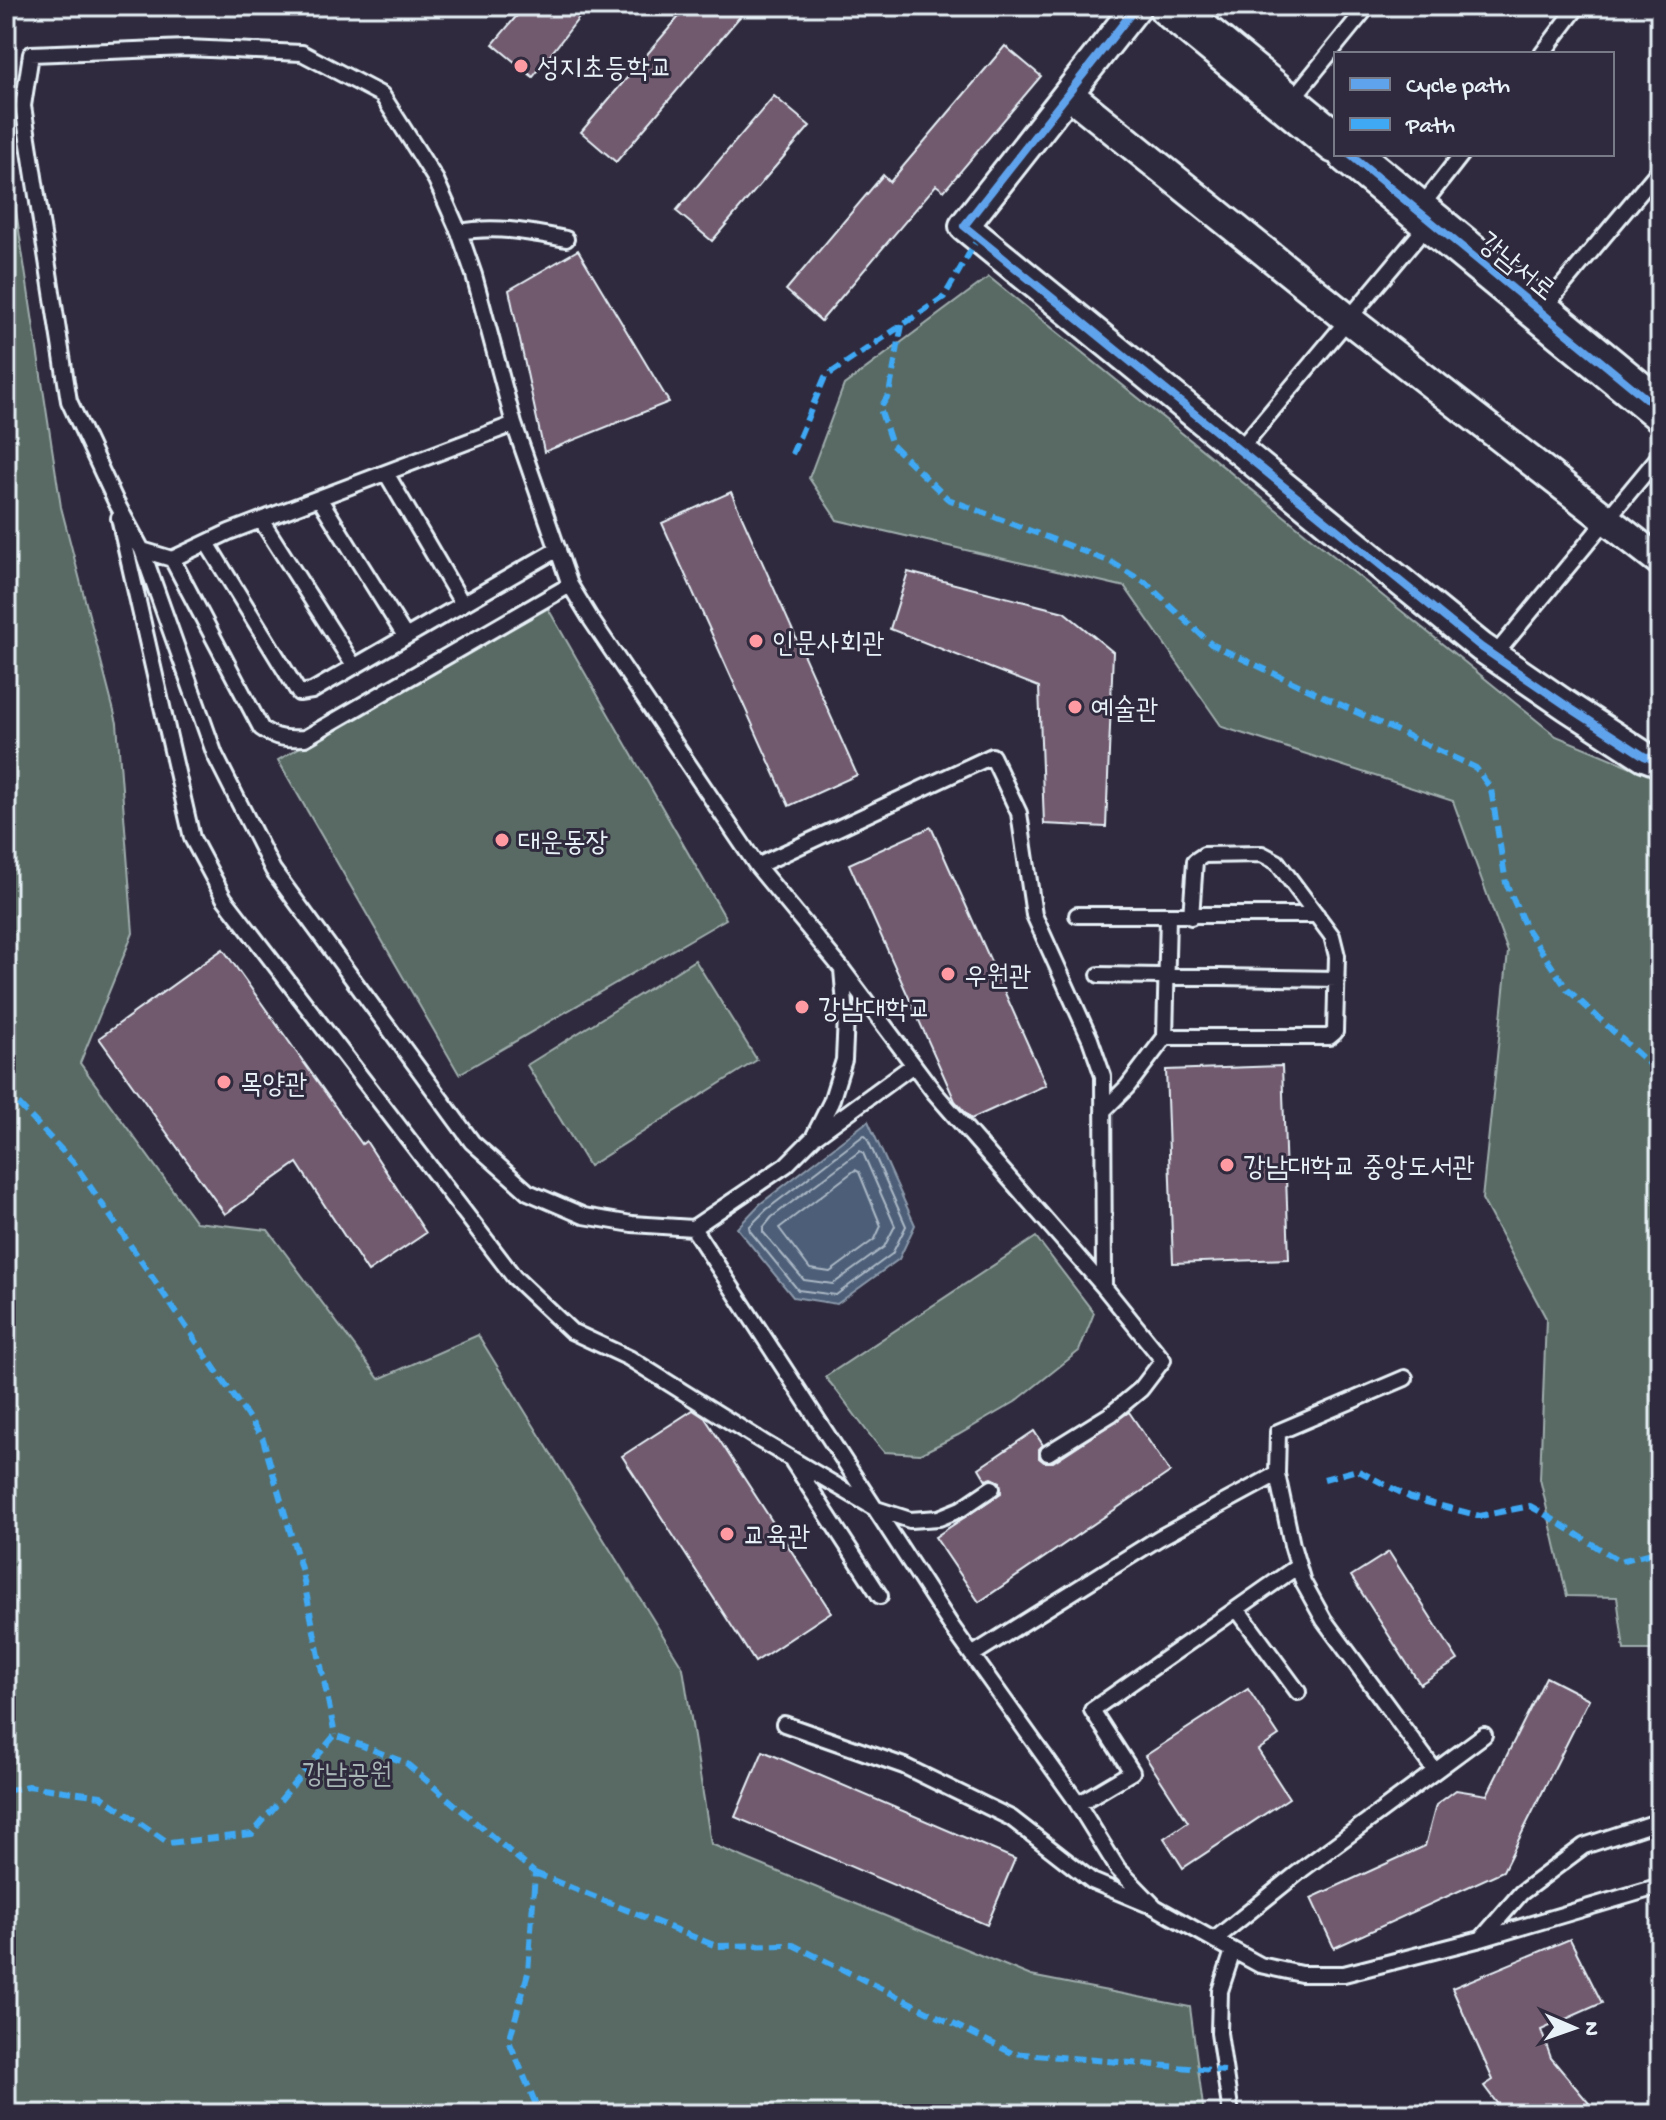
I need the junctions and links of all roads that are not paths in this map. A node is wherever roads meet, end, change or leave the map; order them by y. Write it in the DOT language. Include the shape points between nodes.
graph roads {
  1 [pos="1137,6"];
  2 [pos="1169,6"];
  3 [pos="1368,6"];
  4 [pos="1578,6"];
  5 [pos="1544,52"];
  6 [pos="1069,94"];
  7 [pos="1289,104"];
  8 [pos="1334,141"];
  9 [pos="1351,156"];
  10 [pos="1461,156"];
  11 [pos="1660,169"];
  12 [pos="1424,217"];
  13 [pos="459,232"];
  14 [pos="566,239"];
  15 [pos="1541,312"];
  16 [pos="1348,319"];
  17 [pos="1660,410"];
  18 [pos="514,424"];
  19 [pos="1239,450"];
  20 [pos="1660,455"];
  21 [pos="386,473"];
  22 [pos="319,498"];
  23 [pos="116,502"];
  24 [pos="261,520"];
  25 [pos="1606,520"];
  26 [pos="207,543"];
  27 [pos="558,549"];
  28 [pos="142,550"];
  29 [pos="172,559"];
  30 [pos="1660,561"];
  31 [pos="570,585"];
  32 [pos="462,603"];
  33 [pos="405,636"];
  34 [pos="1494,656"];
  35 [pos="354,666"];
  36 [pos="1660,762"];
  37 [pos="757,866"];
  38 [pos="1077,915"];
  39 [pos="1317,915"];
  40 [pos="1168,916"];
  41 [pos="1191,917"];
  42 [pos="842,969"];
  43 [pos="1099,975"];
  44 [pos="1167,976"];
  45 [pos="1337,979"];
  46 [pos="1165,1037"];
  47 [pos="913,1065"];
  48 [pos="1103,1111"];
  49 [pos="813,1138"];
  50 [pos="693,1228"];
  51 [pos="1104,1287"];
  52 [pos="1405,1378"];
  53 [pos="1048,1453"];
  54 [pos="790,1458"];
  55 [pos="1277,1474"];
  56 [pos="992,1488"];
  57 [pos="876,1509"];
  58 [pos="1298,1566"];
  59 [pos="880,1596"];
  60 [pos="1237,1609"];
  61 [pos="972,1655"];
  62 [pos="1298,1692"];
  63 [pos="784,1724"];
  64 [pos="1484,1735"];
  65 [pos="1435,1771"];
  66 [pos="1078,1804"];
  67 [pos="1660,1821"];
  68 [pos="1660,1886"];
  69 [pos="1155,1907"];
  70 [pos="1481,1939"];
  71 [pos="1214,1940"];
  72 [pos="1233,1951"];
  73 [pos="1231,2114"];
  1 -- 6 [label="street"];
  2 -- 7 [label="street"];
  3 -- 7 [label="lane"];
  4 -- 5 [label="lane"];
  6 -- 16 [label="street"];
  6 -- 19 [label="street" via="964,226"];
  7 -- 8 [label="street"];
  9 -- 12 [label="street, 강남서로"];
  10 -- 12 [label="lane"];
  11 -- 15 [label="lane"];
  12 -- 15 [label="street, 강남서로"];
  12 -- 16 [label="lane"];
  13 -- 14 [label="lane" via="482,227"];
  13 -- 18 [label="lane"];
  13 -- 23 [label="lane" via="436,180 382,95 302,53 187,48 31,54 23,106 69,401"];
  15 -- 17 [label="street, 강남서로"];
  16 -- 19 [label="lane"];
  16 -- 25 [label="street"];
  18 -- 21 [label="lane"];
  18 -- 27 [label="lane"];
  19 -- 34 [label="street"];
  20 -- 25 [label="lane"];
  21 -- 22 [label="lane"];
  21 -- 32 [label="lane"];
  22 -- 24 [label="lane"];
  22 -- 33 [label="lane"];
  23 -- 28 [label="lane"];
  23 -- 54 [label="lane" via="192,838 224,898 514,1277 571,1331 629,1358"];
  24 -- 26 [label="lane"];
  24 -- 35 [label="lane"];
  25 -- 30 [label="street"];
  25 -- 34 [label="lane"];
  26 -- 29 [label="lane"];
  26 -- 35 [label="lane" via="299,693"];
  27 -- 31 [label="lane"];
  27 -- 32 [label="lane"];
  28 -- 29 [label="lane"];
  28 -- 50 [label="lane" via="215,755 273,870 472,1142 528,1192 584,1216"];
  29 -- 31 [label="lane" via="261,728 286,739 305,738"];
  31 -- 37 [label="lane"];
  32 -- 33 [label="lane"];
  33 -- 35 [label="lane"];
  34 -- 36 [label="street"];
  37 -- 42 [label="lane"];
  37 -- 48 [label="lane" via="992,756 1019,813 1034,915 1103,1076"];
  38 -- 40 [label="lane"];
  39 -- 41 [label="lane"];
  39 -- 41 [label="lane" via="1277,862 1262,854 1204,855 1195,861"];
  39 -- 45 [label="lane" via="1332,936"];
  40 -- 41 [label="lane"];
  40 -- 44 [label="lane"];
  42 -- 47 [label="lane"];
  42 -- 49 [label="lane" via="844,1060"];
  43 -- 44 [label="lane"];
  44 -- 45 [label="lane"];
  44 -- 46 [label="lane"];
  45 -- 46 [label="lane" via="1337,1024 1329,1037"];
  46 -- 48 [label="lane"];
  47 -- 49 [label="lane"];
  47 -- 51 [label="lane"];
  48 -- 51 [label="lane"];
  49 -- 50 [label="lane" via="786,1165"];
  50 -- 57 [label="lane"];
  51 -- 53 [label="lane" via="1163,1360 1141,1389 1111,1414"];
  52 -- 55 [label="lane" via="1278,1432"];
  54 -- 57 [label="lane"];
  54 -- 59 [label="lane"];
  55 -- 58 [label="lane"];
  55 -- 61 [label="lane" via="1159,1538"];
  56 -- 57 [label="lane" via="939,1518 910,1520"];
  57 -- 61 [label="lane"];
  58 -- 60 [label="lane"];
  58 -- 65 [label="lane" via="1324,1620"];
  60 -- 62 [label="lane"];
  60 -- 66 [label="lane" via="1092,1710 1132,1772"];
  61 -- 66 [label="lane"];
  63 -- 69 [label="lane" via="904,1766 1011,1818 1092,1881"];
  64 -- 65 [label="lane"];
  65 -- 71 [label="lane"];
  66 -- 69 [label="lane" via="1118,1869"];
  67 -- 70 [label="lane" via="1584,1846 1521,1893"];
  68 -- 70 [label="lane"];
  69 -- 71 [label="lane"];
  70 -- 72 [label="lane" via="1344,1974 1301,1974 1260,1965"];
  71 -- 72 [label="lane"];
  72 -- 73 [label="lane" via="1220,1991 1219,2033"];
}
